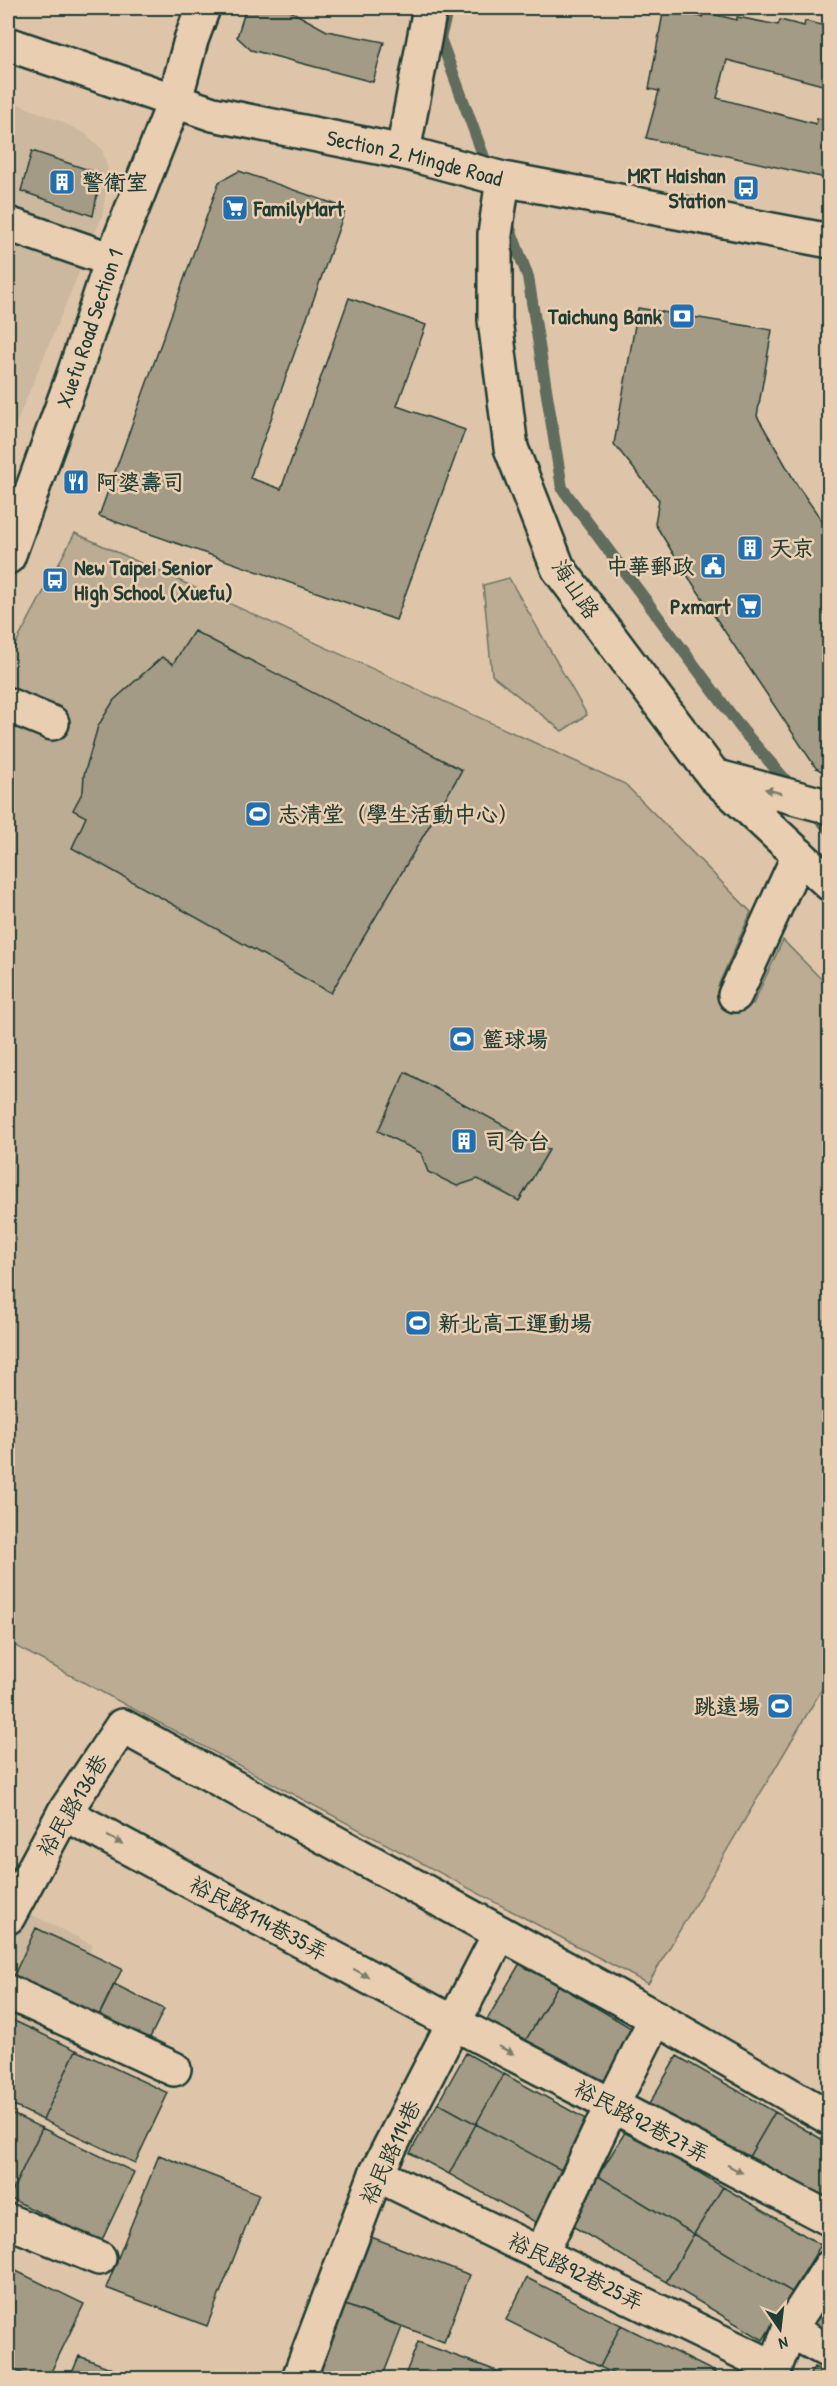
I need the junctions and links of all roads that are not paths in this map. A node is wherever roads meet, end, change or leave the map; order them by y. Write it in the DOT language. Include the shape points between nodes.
graph roads {
  1 [pos="203,8"];
  2 [pos="430,8"];
  3 [pos="8,44"];
  4 [pos="175,100"];
  5 [pos="403,152"];
  6 [pos="503,179"];
  7 [pos="8,224"];
  8 [pos="830,242"];
  9 [pos="112,260"];
  10 [pos="8,557"];
  11 [pos="8,705"];
  12 [pos="52,723"];
  13 [pos="714,776"];
  14 [pos="830,807"];
  15 [pos="799,855"];
  16 [pos="830,884"];
  17 [pos="735,995"];
  18 [pos="64,1813"];
  19 [pos="8,1917"];
  20 [pos="500,1933"];
  21 [pos="8,1992"];
  22 [pos="656,2018"];
  23 [pos="454,2023"];
  24 [pos="174,2069"];
  25 [pos="612,2105"];
  26 [pos="830,2118"];
  27 [pos="376,2174"];
  28 [pos="830,2219"];
  29 [pos="8,2221"];
  30 [pos="541,2254"];
  31 [pos="99,2259"];
  32 [pos="830,2267"];
  33 [pos="789,2330"];
  34 [pos="830,2352"];
  35 [pos="773,2373"];
  36 [pos="299,2379"];
  1 -- 4 [label="street, Xuefu Road Section 1"];
  2 -- 5 [label="street"];
  3 -- 4 [label="street, Section 2, Mingde Road"];
  4 -- 5 [label="street, Section 2, Mingde Road" via="213,114"];
  4 -- 9 [label="street, Xuefu Road Section 1"];
  5 -- 6 [label="street, Section 2, Mingde Road"];
  6 -- 8 [label="street, Section 2, Mingde Road"];
  6 -- 13 [label="street, 海山路" via="495,234 495,320 511,448 558,568"];
  7 -- 9 [label="street"];
  9 -- 10 [label="street, Xuefu Road Section 1"];
  11 -- 12 [label="street"];
  14 -- 13 [label="street, one-way"];
  13 -- 15 [label="street, 海山路"];
  15 -- 16 [label="street, 海山路"];
  15 -- 17 [label="street"];
  18 -- 19 [label="street, 裕民路136巷"];
  18 -- 20 [label="street, 裕民路136巷" via="122,1726"];
  18 -- 23 [label="street, 裕民路114巷35弄, one-way"];
  20 -- 22 [label="street"];
  20 -- 23 [label="street, 裕民路114巷"];
  21 -- 24 [label="street"];
  22 -- 25 [label="street"];
  22 -- 26 [label="street"];
  23 -- 25 [label="street, 裕民路92巷27弄, one-way"];
  23 -- 27 [label="street, 裕民路114巷"];
  25 -- 28 [label="street, 裕民路92巷27弄, one-way"];
  25 -- 30 [label="street"];
  27 -- 30 [label="street, 裕民路92巷25弄"];
  27 -- 36 [label="street, 裕民路114巷"];
  29 -- 31 [label="street"];
  30 -- 35 [label="street, 裕民路92巷25弄"];
  32 -- 33 [label="street"];
  33 -- 34 [label="street"];
  33 -- 35 [label="street"];
}
